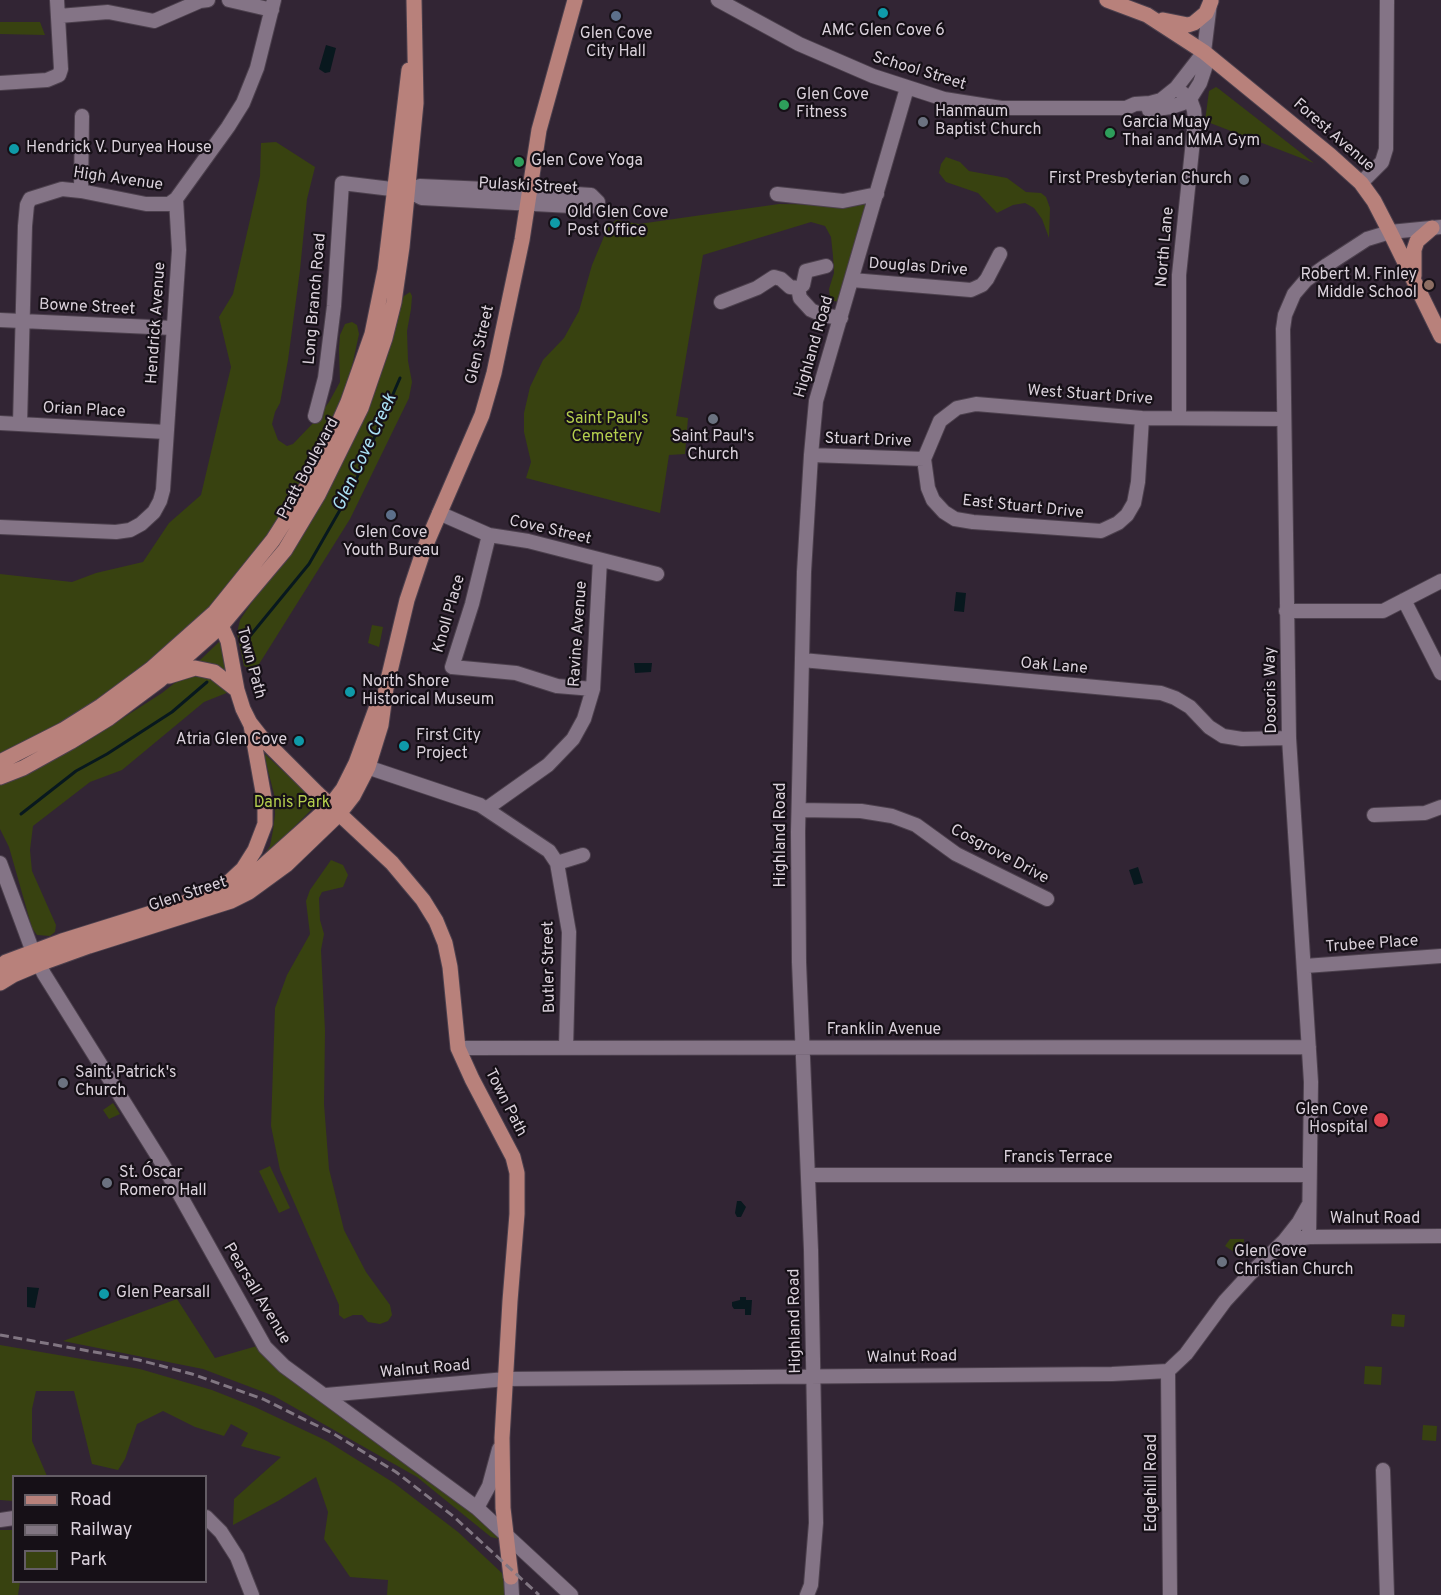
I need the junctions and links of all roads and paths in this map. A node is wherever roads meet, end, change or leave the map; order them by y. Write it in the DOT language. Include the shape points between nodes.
graph roads {
  1 [pos="57,0"];
  2 [pos="208,0"];
  3 [pos="229,0"];
  4 [pos="414,0"];
  5 [pos="575,0"];
  6 [pos="718,0"];
  7 [pos="1107,0"];
  8 [pos="1211,0"];
  9 [pos="1387,0"];
  10 [pos="273,5"];
  11 [pos="1148,15"];
  12 [pos="59,16"];
  13 [pos="1204,52"];
  14 [pos="0,83"];
  15 [pos="1176,87"];
  16 [pos="908,88"];
  17 [pos="1190,99"];
  18 [pos="1126,108"];
  19 [pos="82,116"];
  20 [pos="342,183"];
  21 [pos="1361,183"];
  22 [pos="81,190"];
  23 [pos="401,191"];
  24 [pos="777,194"];
  25 [pos="877,194"];
  26 [pos="529,198"];
  27 [pos="176,200"];
  28 [pos="1436,228"];
  29 [pos="1390,232"];
  30 [pos="1000,254"];
  31 [pos="826,266"];
  32 [pos="1413,279"];
  33 [pos="852,280"];
  34 [pos="798,288"];
  35 [pos="721,302"];
  36 [pos="841,318"];
  37 [pos="0,320"];
  38 [pos="23,321"];
  39 [pos="173,328"];
  40 [pos="1441,336"];
  41 [pos="315,416"];
  42 [pos="1143,418"];
  43 [pos="1179,418"];
  44 [pos="1283,419"];
  45 [pos="0,423"];
  46 [pos="20,424"];
  47 [pos="166,432"];
  48 [pos="811,456"];
  49 [pos="924,459"];
  50 [pos="439,513"];
  51 [pos="0,527"];
  52 [pos="489,535"];
  53 [pos="600,560"];
  54 [pos="657,574"];
  55 [pos="1441,582"];
  56 [pos="1404,600"];
  57 [pos="1286,611"];
  58 [pos="218,619"];
  59 [pos="802,660"];
  60 [pos="1441,674"];
  61 [pos="160,680"];
  62 [pos="593,688"];
  63 [pos="237,690"];
  64 [pos="250,723"];
  65 [pos="1289,738"];
  66 [pos="0,762"];
  67 [pos="362,765"];
  68 [pos="0,777"];
  69 [pos="1441,807"];
  70 [pos="486,808"];
  71 [pos="335,810"];
  72 [pos="799,810"];
  73 [pos="1374,815"];
  74 [pos="255,850"];
  75 [pos="584,855"];
  76 [pos="0,863"];
  77 [pos="557,863"];
  78 [pos="256,880"];
  79 [pos="225,890"];
  80 [pos="1047,899"];
  81 [pos="182,910"];
  82 [pos="1441,956"];
  83 [pos="36,958"];
  84 [pos="1305,966"];
  85 [pos="0,967"];
  86 [pos="0,983"];
  87 [pos="802,1047"];
  88 [pos="1309,1047"];
  89 [pos="458,1048"];
  90 [pos="566,1048"];
  91 [pos="808,1175"];
  92 [pos="1309,1175"];
  93 [pos="1309,1204"];
  94 [pos="1441,1236"];
  95 [pos="1309,1237"];
  96 [pos="1284,1241"];
  97 [pos="1168,1371"];
  98 [pos="813,1377"];
  99 [pos="506,1379"];
  100 [pos="326,1395"];
  101 [pos="502,1438"];
  102 [pos="1383,1470"];
  103 [pos="477,1508"];
  104 [pos="207,1518"];
  105 [pos="506,1535"];
  106 [pos="541,1567"];
  107 [pos="511,1573"];
  108 [pos="811,1592"];
  109 [pos="252,1595"];
  110 [pos="512,1595"];
  111 [pos="571,1595"];
  112 [pos="1170,1595"];
  113 [pos="1387,1595"];
  1 -- 12 [label="street"];
  2 -- 12 [label="street" via="154,21 108,12"];
  3 -- 10 [label="street"];
  4 -- 23 [label="main road, Pratt Boulevard"];
  5 -- 26 [label="main road, Glen Street" via="541,119"];
  6 -- 16 [label="street, School Street" via="799,44"];
  7 -- 11 [label="main road"];
  8 -- 11 [label="main road" via="1206,13 1192,24"];
  8 -- 13 [label="street"];
  9 -- 21 [label="street" via="1386,149 1382,162"];
  10 -- 27 [label="street" via="243,103"];
  11 -- 13 [label="main road, Forest Avenue"];
  12 -- 14 [label="street" via="61,69 57,78"];
  13 -- 15 [label="street, School Street"];
  13 -- 17 [label="street" via="1205,68"];
  13 -- 21 [label="main road, Forest Avenue"];
  15 -- 17 [label="street"];
  15 -- 18 [label="street, School Street" via="1161,100"];
  16 -- 18 [label="street, School Street" via="944,99 1001,108"];
  16 -- 25 [label="street, Highland Road"];
  17 -- 18 [label="street, School Street" via="1152,110"];
  17 -- 43 [label="street, North Lane" via="1195,121 1179,275"];
  19 -- 22 [label="street"];
  20 -- 23 [label="street, Pulaski Street"];
  20 -- 41 [label="street, Long Branch Road" via="334,306 325,378"];
  21 -- 29 [label="main road, Forest Avenue"];
  22 -- 27 [label="street, High Avenue" via="146,204 169,204"];
  22 -- 38 [label="street, High Avenue" via="42,194 30,199 27,205"];
  23 -- 26 [label="street, Pulaski Street" via="420,186"];
  23 -- 58 [label="main road, Pratt Boulevard" via="372,334 348,402 295,506"];
  24 -- 25 [label="street" via="843,201"];
  25 -- 33 [label="street, Highland Road"];
  26 -- 50 [label="main road, Glen Street" via="495,373 482,415"];
  27 -- 39 [label="street, Hendrick Avenue" via="179,250"];
  28 -- 29 [label="street, Dosoris Way"];
  28 -- 32 [label="main road" via="1418,241"];
  29 -- 32 [label="main road, Forest Avenue"];
  29 -- 44 [label="street, Dosoris Way" via="1367,239 1306,280 1294,294 1283,329"];
  30 -- 33 [label="street, Douglas Drive" via="987,279 972,290"];
  31 -- 34 [label="street" via="806,271 803,285"];
  32 -- 40 [label="main road, Forest Avenue"];
  33 -- 36 [label="street, Highland Road"];
  34 -- 35 [label="street" via="774,277"];
  34 -- 36 [label="street" via="800,298 811,310"];
  36 -- 48 [label="street, Highland Road" via="816,401"];
  37 -- 38 [label="street, Bowne Street"];
  38 -- 39 [label="street, Bowne Street"];
  38 -- 46 [label="street, High Avenue"];
  39 -- 47 [label="street, Hendrick Avenue"];
  42 -- 43 [label="street, West Stuart Drive"];
  42 -- 49 [label="street, West Stuart Drive" via="976,404 957,408 940,421"];
  42 -- 49 [label="street, East Stuart Drive" via="1134,503 1118,523 1101,531 955,519 933,500"];
  43 -- 44 [label="street, West Stuart Drive"];
  44 -- 57 [label="street, Dosoris Way"];
  45 -- 46 [label="street, Orian Place"];
  46 -- 47 [label="street, Orian Place"];
  47 -- 51 [label="street, Hendrick Avenue" via="163,490 154,512 141,524 116,532"];
  48 -- 49 [label="street, Stuart Drive"];
  48 -- 59 [label="street, Highland Road"];
  50 -- 52 [label="street, Cove Street"];
  50 -- 67 [label="main road, Glen Street" via="403,611 387,687 380,699"];
  52 -- 53 [label="street, Cove Street"];
  52 -- 62 [label="street, Knoll Place" via="452,667 516,674 557,686"];
  53 -- 54 [label="street, Cove Street"];
  53 -- 62 [label="street, Ravine Avenue"];
  55 -- 56 [label="street"];
  56 -- 57 [label="street" via="1380,611"];
  56 -- 60 [label="street"];
  57 -- 65 [label="street, Dosoris Way"];
  58 -- 61 [label="main road, Pratt Boulevard"];
  58 -- 63 [label="main road, Town Path" via="228,641"];
  58 -- 66 [label="main road, Pratt Boulevard" via="101,706"];
  59 -- 65 [label="street, Oak Lane" via="1161,693 1190,707 1223,736"];
  59 -- 72 [label="street, Highland Road"];
  61 -- 63 [label="main road" via="195,668 214,672"];
  61 -- 68 [label="main road, Pratt Boulevard" via="70,742"];
  62 -- 70 [label="street, Ravine Avenue" via="584,719 563,751"];
  63 -- 64 [label="main road, Town Path"];
  64 -- 71 [label="main road, Town Path"];
  64 -- 74 [label="main road, Town Path" via="265,803 265,824"];
  65 -- 84 [label="street, Dosoris Way"];
  67 -- 70 [label="street"];
  67 -- 71 [label="main road, Glen Street" via="343,789"];
  69 -- 73 [label="street" via="1425,813"];
  70 -- 77 [label="street" via="544,846"];
  71 -- 78 [label="main road, Glen Street"];
  71 -- 89 [label="main road, Town Path" via="392,863 436,921 450,967"];
  72 -- 80 [label="street, Cosgrove Drive" via="892,816 916,825 956,854"];
  72 -- 87 [label="street, Highland Road"];
  74 -- 78 [label="main road"];
  74 -- 79 [label="main road, Town Path"];
  75 -- 77 [label="street"];
  76 -- 83 [label="street"];
  77 -- 90 [label="street, Butler Street" via="569,932"];
  78 -- 79 [label="main road, Glen Street"];
  78 -- 81 [label="main road, Glen Street" via="231,901"];
  79 -- 81 [label="main road, Glen Street"];
  81 -- 83 [label="main road, Glen Street"];
  82 -- 84 [label="street, Trubee Place"];
  83 -- 85 [label="main road, Glen Street"];
  83 -- 86 [label="main road, Glen Street"];
  83 -- 100 [label="street, Pearsall Avenue" via="162,1163 264,1345 284,1366"];
  84 -- 88 [label="street, Dosoris Way"];
  87 -- 88 [label="street, Franklin Avenue"];
  87 -- 90 [label="street, Franklin Avenue"];
  87 -- 91 [label="street, Highland Road"];
  88 -- 92 [label="street, Dosoris Way"];
  89 -- 90 [label="street, Franklin Avenue"];
  89 -- 99 [label="main road, Town Path" via="517,1172"];
  91 -- 92 [label="street, Francis Terrace"];
  91 -- 98 [label="street, Highland Road"];
  92 -- 93 [label="street, Dosoris Way"];
  93 -- 95 [label="street, Dosoris Way"];
  93 -- 96 [label="street"];
  94 -- 95 [label="street, Walnut Road"];
  95 -- 96 [label="street, Walnut Road"];
  96 -- 97 [label="street" via="1249,1275"];
  97 -- 98 [label="street, Walnut Road"];
  97 -- 112 [label="street, Edgehill Road"];
  98 -- 99 [label="street, Walnut Road"];
  98 -- 108 [label="street, Highland Road" via="816,1523"];
  99 -- 100 [label="street, Walnut Road"];
  99 -- 101 [label="main road, Town Path"];
  100 -- 103 [label="street, Pearsall Avenue"];
  101 -- 103 [label="street" via="489,1486"];
  101 -- 105 [label="main road, Town Path"];
  102 -- 113 [label="street"];
  103 -- 105 [label="street, Pearsall Avenue"];
  104 -- 109 [label="street" via="237,1557"];
  105 -- 106 [label="street, Pearsall Avenue"];
  105 -- 107 [label="main road, Town Path"];
  106 -- 107 [label="street" via="523,1559 515,1562"];
  106 -- 111 [label="street, Pearsall Avenue"];
  107 -- 110 [label="street"];
}
